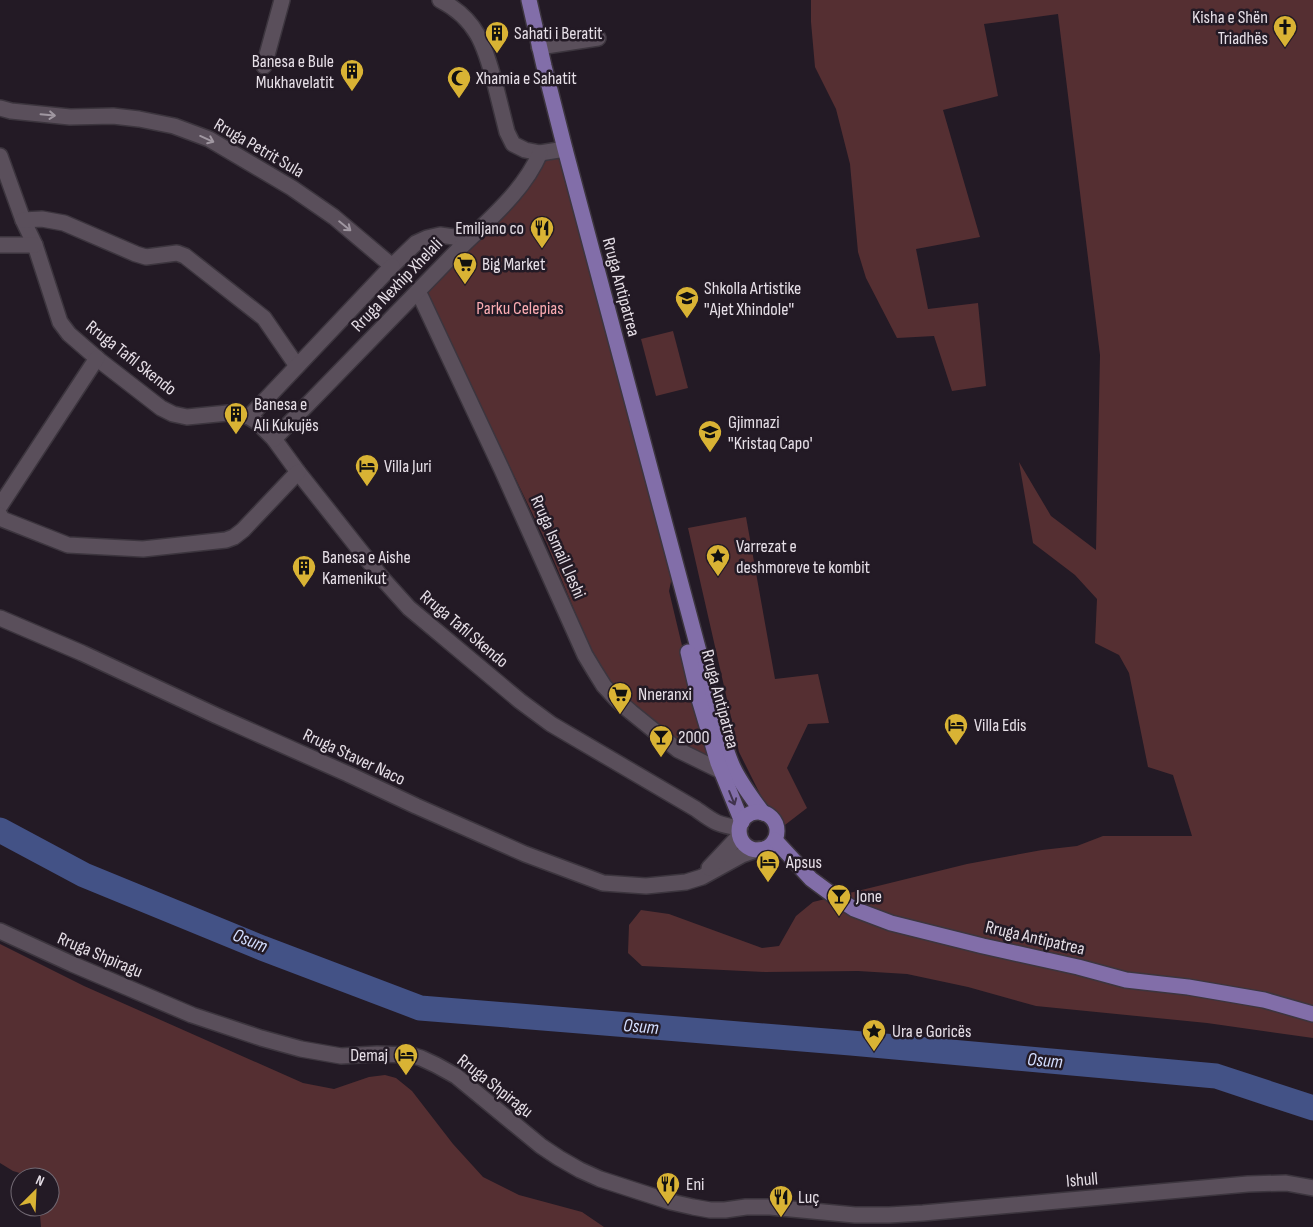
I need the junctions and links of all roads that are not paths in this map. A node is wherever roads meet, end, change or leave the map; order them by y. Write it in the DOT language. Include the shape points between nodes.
graph roads {
  1 [pos="282,0"];
  2 [pos="440,0"];
  3 [pos="529,0"];
  4 [pos="598,38"];
  5 [pos="539,47"];
  6 [pos="264,66"];
  7 [pos="0,108"];
  8 [pos="565,149"];
  9 [pos="540,153"];
  10 [pos="0,156"];
  11 [pos="23,220"];
  12 [pos="465,243"];
  13 [pos="0,245"];
  14 [pos="35,245"];
  15 [pos="392,266"];
  16 [pos="418,291"];
  17 [pos="97,358"];
  18 [pos="298,366"];
  19 [pos="249,417"];
  20 [pos="274,439"];
  21 [pos="298,472"];
  22 [pos="0,506"];
  23 [pos="0,516"];
  24 [pos="679,582"];
  25 [pos="0,618"];
  26 [pos="721,771"];
  27 [pos="763,813"];
  28 [pos="740,828"];
  29 [pos="775,840"];
  30 [pos="759,850"];
  31 [pos="702,877"];
  32 [pos="0,930"];
  33 [pos="1313,1014"];
  34 [pos="1313,1188"];
  35 [pos="855,1215"];
  1 -- 6 [label="street"];
  2 -- 9 [label="street" via="465,18 478,34 487,54 507,132 514,144"];
  3 -- 5 [label="main road, Rruga Antipatrea"];
  4 -- 5 [label="street"];
  5 -- 8 [label="main road, Rruga Antipatrea"];
  7 -- 15 [label="street, Rruga Petrit Sula, one-way" via="61,116 139,119 174,126 209,139 327,212"];
  8 -- 9 [label="street"];
  8 -- 24 [label="main road, Rruga Antipatrea"];
  9 -- 12 [label="street, Rruga Nexhip Xhelali" via="534,167 509,200"];
  10 -- 11 [label="street, Rruga Tafil Skendo"];
  11 -- 14 [label="street, Rruga Tafil Skendo"];
  11 -- 18 [label="street" via="64,223 146,257 177,253 185,256 264,318"];
  12 -- 15 [label="street" via="440,235 426,238"];
  12 -- 16 [label="street, Rruga Nexhip Xhelali"];
  13 -- 14 [label="street"];
  14 -- 17 [label="street, Rruga Tafil Skendo" via="60,322"];
  15 -- 18 [label="street"];
  16 -- 20 [label="street, Rruga Nexhip Xhelali"];
  16 -- 26 [label="street, Rruga Ismail Lleshi" via="581,646 604,686 678,750"];
  17 -- 19 [label="street, Rruga Tafil Skendo" via="173,414 187,417 228,413"];
  17 -- 22 [label="street"];
  18 -- 19 [label="street"];
  19 -- 20 [label="street, Rruga Tafil Skendo"];
  20 -- 21 [label="street, Rruga Tafil Skendo"];
  21 -- 23 [label="street" via="243,530 226,540 143,549 68,545"];
  21 -- 28 [label="street, Rruga Tafil Skendo" via="409,608 520,701 551,724 714,822"];
  24 -- 26 [label="main road, Rruga Antipatrea" via="679,614 699,699"];
  24 -- 27 [label="main road, Rruga Antipatrea" via="728,753 745,788"];
  25 -- 31 [label="street, Rruga Staver Naco" via="516,850 603,883 646,886"];
  26 -- 28 [label="main road, Rruga Antipatrea, one-way"];
  27 -- 28 [label="main road" via="752,813"];
  27 -- 29 [label="main road, Rruga Antipatrea" via="775,822"];
  28 -- 30 [label="main road, Rruga Antipatrea" via="742,840"];
  28 -- 31 [label="street"];
  29 -- 30 [label="main road"];
  29 -- 33 [label="main road, Rruga Antipatrea" via="811,879 834,896 854,909 891,922 1126,980 1255,998"];
  30 -- 31 [label="street, Rruga Staver Naco" via="742,855"];
  32 -- 35 [label="street, Rruga Shpiragu" via="192,1015 261,1038 341,1056 377,1054 421,1058 456,1076 559,1158 600,1178 670,1202 710,1210 770,1207"];
  34 -- 35 [label="street, Ishull" via="1286,1183 1256,1183 924,1213"];
}
